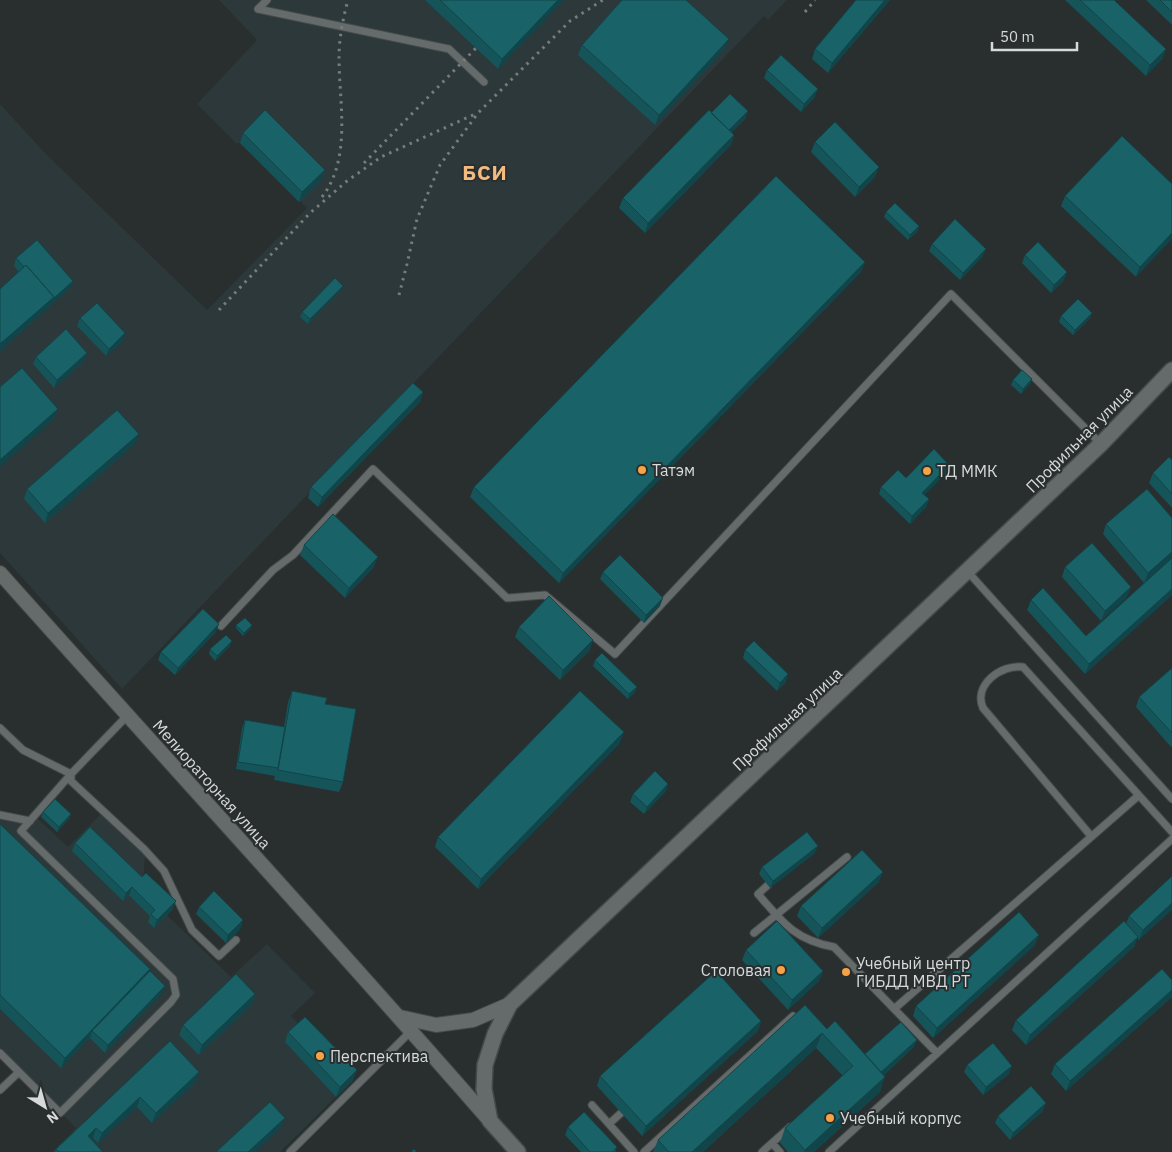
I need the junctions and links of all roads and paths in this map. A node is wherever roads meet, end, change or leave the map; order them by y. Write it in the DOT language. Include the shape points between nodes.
graph roads {
  1 [pos="267,0"];
  2 [pos="484,82"];
  3 [pos="1172,370"];
  4 [pos="1101,444"];
  5 [pos="968,572"];
  6 [pos="0,573"];
  7 [pos="221,626"];
  8 [pos="127,716"];
  9 [pos="0,728"];
  10 [pos="70,774"];
  11 [pos="1138,796"];
  12 [pos="1172,799"];
  13 [pos="0,815"];
  14 [pos="30,822"];
  15 [pos="1172,832"];
  16 [pos="1091,836"];
  17 [pos="1172,838"];
  18 [pos="847,857"];
  19 [pos="768,885"];
  20 [pos="777,916"];
  21 [pos="754,933"];
  22 [pos="236,940"];
  23 [pos="510,1004"];
  24 [pos="894,1009"];
  25 [pos="793,1016"];
  26 [pos="400,1017"];
  27 [pos="412,1030"];
  28 [pos="0,1053"];
  29 [pos="937,1053"];
  30 [pos="19,1072"];
  31 [pos="0,1090"];
  32 [pos="592,1105"];
  33 [pos="621,1113"];
  34 [pos="490,1121"];
  35 [pos="609,1124"];
  36 [pos="792,1124"];
  37 [pos="772,1143"];
  38 [pos="290,1152"];
  39 [pos="518,1152"];
  40 [pos="634,1152"];
  41 [pos="644,1152"];
  42 [pos="762,1152"];
  43 [pos="780,1152"];
  44 [pos="829,1152"];
  1 -- 2 [label="lane" via="258,10 449,49"];
  3 -- 4 [label="street, Профильная улица"];
  4 -- 5 [label="street, Профильная улица"];
  4 -- 7 [label="lane" via="951,294 615,654 545,595 507,598 373,469"];
  5 -- 12 [label="lane"];
  5 -- 23 [label="street, Профильная улица"];
  6 -- 8 [label="street, Мелиораторная улица"];
  8 -- 10 [label="lane"];
  8 -- 26 [label="street, Мелиораторная улица"];
  9 -- 10 [label="lane" via="23,750"];
  10 -- 14 [label="lane"];
  10 -- 22 [label="lane" via="71,782 144,848 164,871 192,930 219,956"];
  11 -- 15 [label="lane"];
  11 -- 16 [label="lane"];
  11 -- 16 [label="lane" via="1023,667 1008,668 990,679 982,690 983,708"];
  13 -- 14 [label="lane"];
  14 -- 30 [label="lane" via="22,831 173,979 176,994 60,1113"];
  16 -- 24 [label="lane"];
  17 -- 29 [label="lane"];
  18 -- 20 [label="lane"];
  19 -- 20 [label="lane" via="758,894"];
  20 -- 21 [label="lane"];
  20 -- 24 [label="lane" via="797,934 812,942 834,947"];
  23 -- 26 [label="street" via="473,1020 436,1025"];
  23 -- 34 [label="street, Профильная улица" via="495,1034 485,1065 484,1089"];
  24 -- 29 [label="lane"];
  25 -- 41 [label="lane"];
  26 -- 27 [label="street, Мелиораторная улица"];
  27 -- 34 [label="street, Мелиораторная улица"];
  27 -- 38 [label="lane"];
  28 -- 30 [label="lane"];
  29 -- 44 [label="lane"];
  30 -- 31 [label="lane"];
  32 -- 35 [label="lane"];
  33 -- 35 [label="lane"];
  34 -- 39 [label="street, Мелиораторная улица"];
  35 -- 40 [label="lane"];
  36 -- 37 [label="lane"];
  37 -- 42 [label="lane"];
  37 -- 43 [label="lane"];
}
